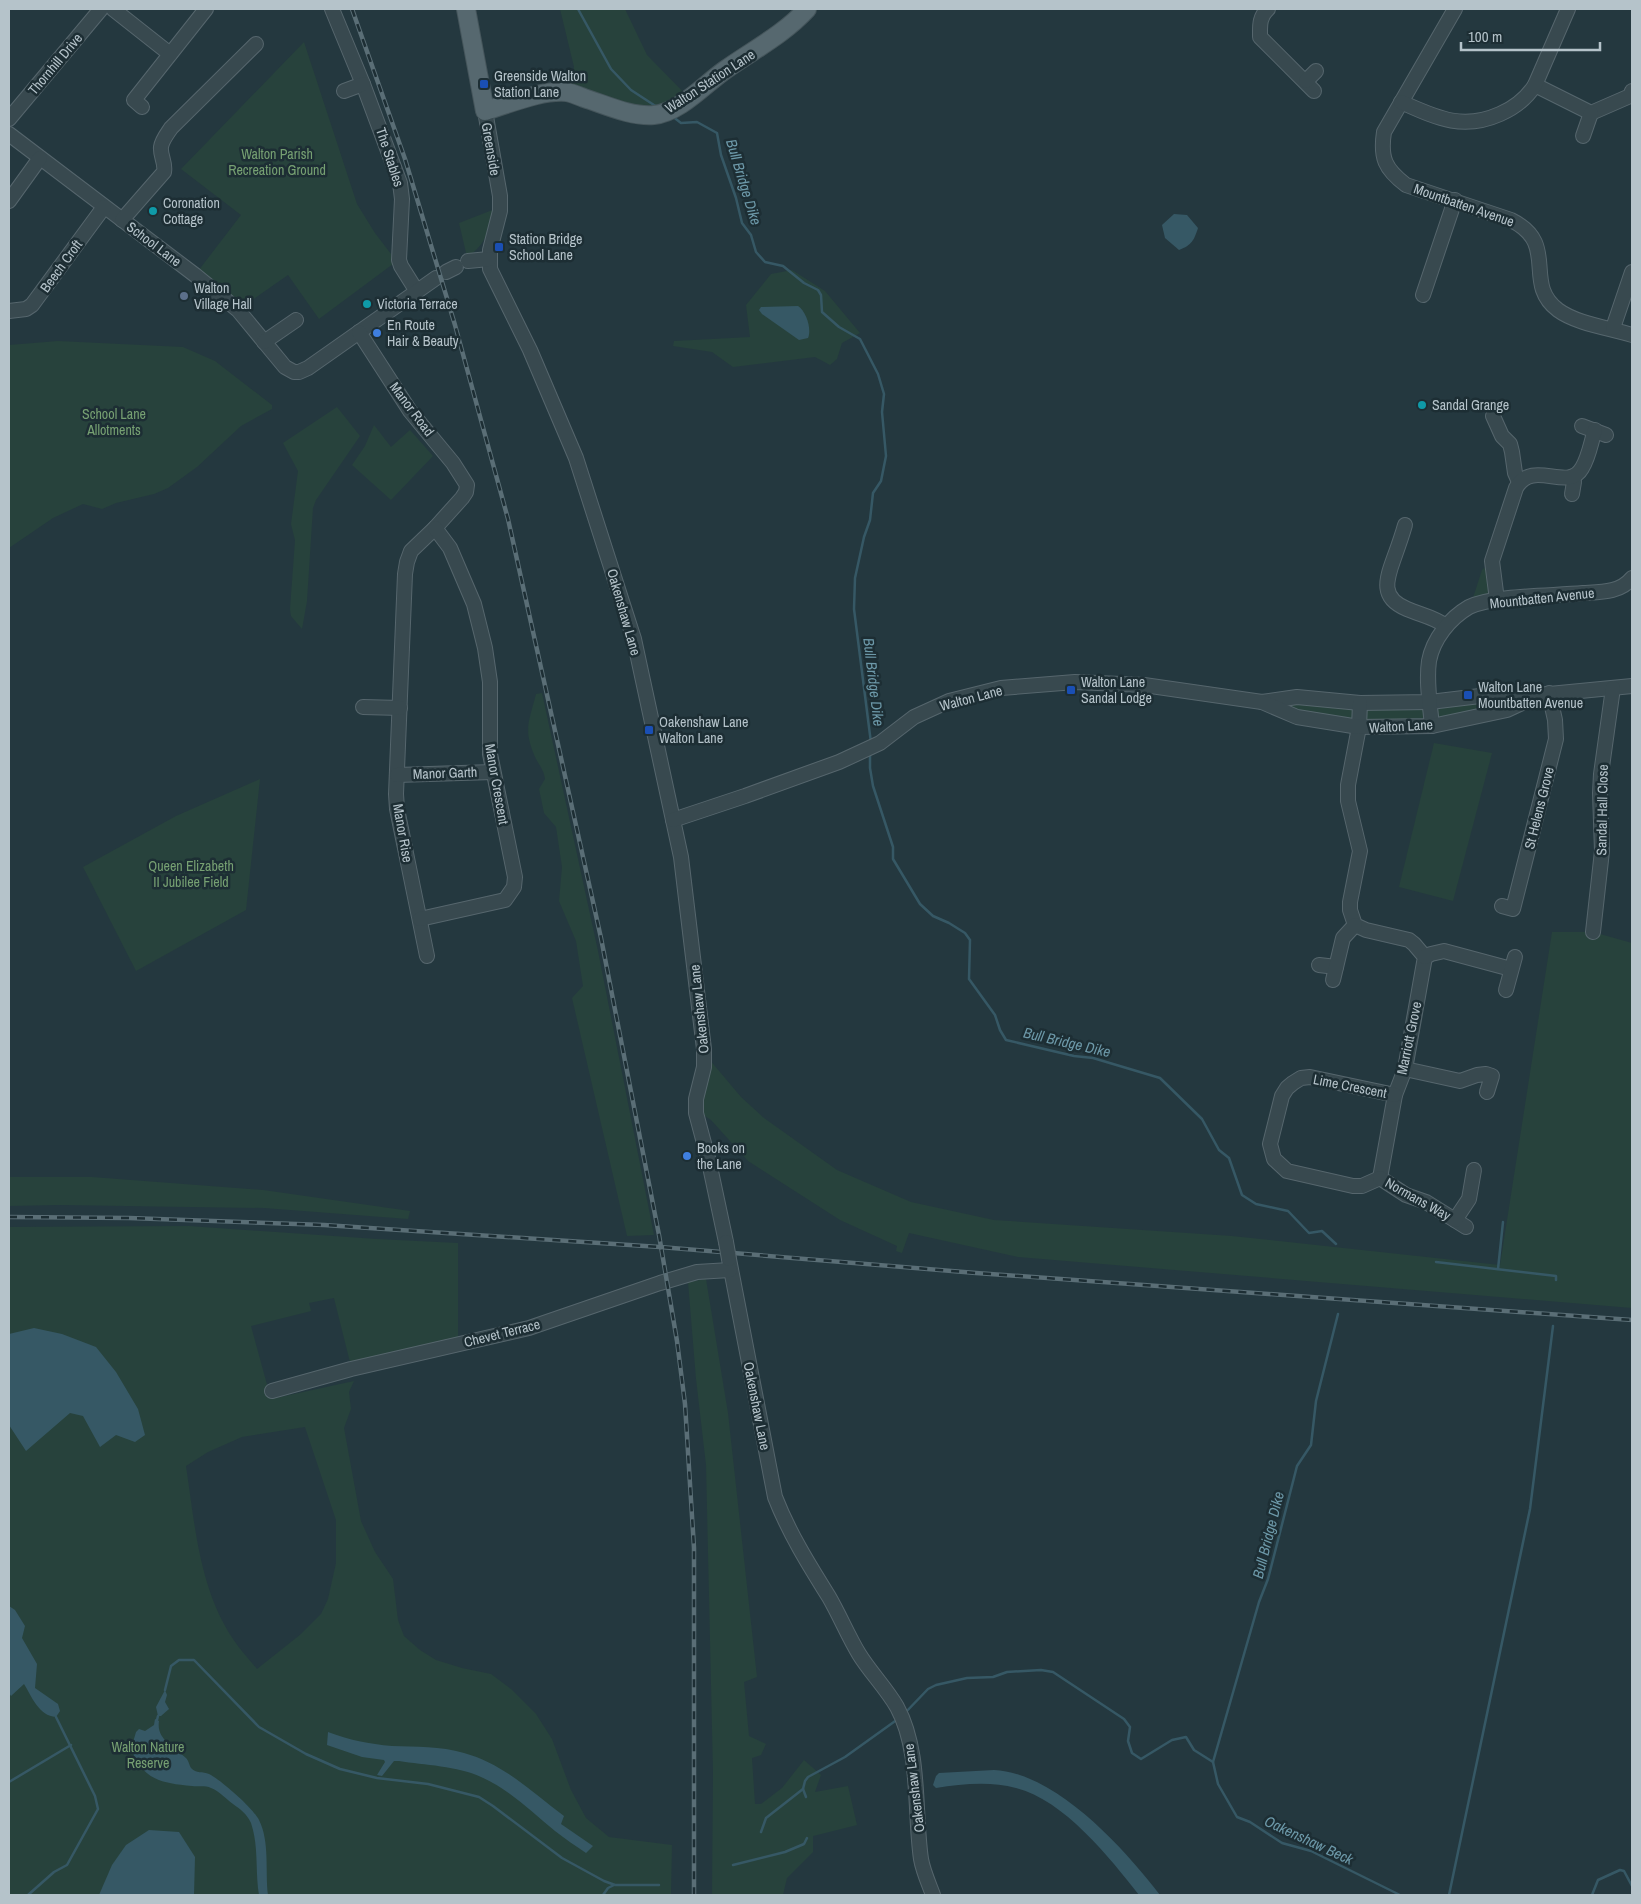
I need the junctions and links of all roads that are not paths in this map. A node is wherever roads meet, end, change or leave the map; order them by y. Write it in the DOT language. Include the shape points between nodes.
graph roads {
  1 [pos="101,9"];
  2 [pos="113,9"];
  3 [pos="206,9"];
  4 [pos="332,9"];
  5 [pos="466,9"];
  6 [pos="807,9"];
  7 [pos="1268,9"];
  8 [pos="1455,9"];
  9 [pos="1568,9"];
  10 [pos="256,44"];
  11 [pos="170,54"];
  12 [pos="1316,71"];
  13 [pos="363,84"];
  14 [pos="1535,85"];
  15 [pos="344,91"];
  16 [pos="1632,91"];
  17 [pos="1401,102"];
  18 [pos="142,107"];
  19 [pos="485,112"];
  20 [pos="1591,113"];
  21 [pos="9,119"];
  22 [pos="9,134"];
  23 [pos="1583,136"];
  24 [pos="40,158"];
  25 [pos="1455,200"];
  26 [pos="9,201"];
  27 [pos="104,207"];
  28 [pos="122,220"];
  29 [pos="488,258"];
  30 [pos="1632,272"];
  31 [pos="1421,287"];
  32 [pos="416,290"];
  33 [pos="9,311"];
  34 [pos="291,321"];
  35 [pos="1613,328"];
  36 [pos="359,332"];
  37 [pos="1632,335"];
  38 [pos="264,342"];
  39 [pos="1493,416"];
  40 [pos="1595,430"];
  41 [pos="1572,477"];
  42 [pos="1519,482"];
  43 [pos="467,485"];
  44 [pos="1572,494"];
  45 [pos="1405,525"];
  46 [pos="435,528"];
  47 [pos="1632,578"];
  48 [pos="1497,600"];
  49 [pos="1446,626"];
  50 [pos="1632,686"];
  51 [pos="1613,688"];
  52 [pos="1544,694"];
  53 [pos="1262,702"];
  54 [pos="1430,702"];
  55 [pos="1360,704"];
  56 [pos="363,707"];
  57 [pos="400,708"];
  58 [pos="1432,726"];
  59 [pos="1359,727"];
  60 [pos="493,772"];
  61 [pos="397,775"];
  62 [pos="673,820"];
  63 [pos="1502,906"];
  64 [pos="420,919"];
  65 [pos="1354,925"];
  66 [pos="1594,932"];
  67 [pos="426,956"];
  68 [pos="1425,957"];
  69 [pos="1319,964"];
  70 [pos="1506,990"];
  71 [pos="1404,1069"];
  72 [pos="1487,1092"];
  73 [pos="1395,1095"];
  74 [pos="1474,1170"];
  75 [pos="1380,1178"];
  76 [pos="729,1265"];
  77 [pos="272,1391"];
  78 [pos="933,1895"];
  1 -- 21 [label="street, Thornhill Drive"];
  2 -- 11 [label="street"];
  3 -- 11 [label="street"];
  4 -- 13 [label="street, The Stables"];
  5 -- 19 [label="main road, Greenside"];
  6 -- 19 [label="main road, Walton Station Lane" via="766,44 724,70 689,98 656,115 621,110 567,92 545,93"];
  7 -- 12 [label="street" via="1260,24 1260,37 1310,86"];
  8 -- 17 [label="street, Mountbatten Avenue"];
  9 -- 14 [label="street"];
  10 -- 28 [label="street" via="171,128 161,148 164,172"];
  11 -- 18 [label="street" via="134,100"];
  13 -- 15 [label="street"];
  13 -- 32 [label="street, The Stables" via="400,183 404,233 399,260"];
  14 -- 17 [label="street" via="1519,104 1507,111 1469,123 1437,118"];
  14 -- 20 [label="street"];
  16 -- 20 [label="street" via="1630,96"];
  17 -- 25 [label="street, Mountbatten Avenue" via="1384,132 1382,147 1386,164 1406,185"];
  19 -- 29 [label="street, Greenside" via="500,196 500,211"];
  20 -- 23 [label="street"];
  22 -- 24 [label="street, School Lane"];
  24 -- 26 [label="street"];
  24 -- 27 [label="street, School Lane"];
  25 -- 31 [label="street"];
  25 -- 35 [label="street, Mountbatten Avenue" via="1522,225 1534,237 1539,252 1541,283 1548,300 1576,319"];
  27 -- 28 [label="street, School Lane"];
  27 -- 33 [label="street, Beech Croft" via="32,305"];
  28 -- 38 [label="street, School Lane" via="238,310"];
  29 -- 32 [label="street, School Lane" via="451,269"];
  29 -- 62 [label="street, Oakenshaw Lane" via="493,276 530,350 586,488 634,639"];
  30 -- 35 [label="street"];
  32 -- 36 [label="street, School Lane"];
  34 -- 38 [label="street"];
  35 -- 37 [label="street, Mountbatten Avenue"];
  36 -- 38 [label="street, School Lane" via="299,372 285,367"];
  36 -- 43 [label="street, Manor Road" via="410,411"];
  39 -- 42 [label="street" via="1502,436 1510,444"];
  40 -- 41 [label="street" via="1582,468"];
  41 -- 42 [label="street" via="1537,474"];
  41 -- 44 [label="street"];
  42 -- 48 [label="street" via="1492,560"];
  43 -- 46 [label="street, Manor Rise" via="462,498"];
  45 -- 49 [label="street" via="1387,579 1388,592 1400,606 1434,618"];
  46 -- 57 [label="street, Manor Rise" via="411,551 407,562"];
  46 -- 60 [label="street, Manor Crescent" via="450,548 474,604 485,648 490,682 489,740"];
  47 -- 48 [label="street, Mountbatten Avenue" via="1622,586 1604,592"];
  48 -- 49 [label="street, Mountbatten Avenue" via="1470,607"];
  49 -- 54 [label="street, Mountbatten Avenue" via="1429,660"];
  50 -- 51 [label="street, Walton Lane"];
  51 -- 52 [label="street, Walton Lane"];
  51 -- 66 [label="street, Sandal Hall Close" via="1601,774 1602,850"];
  52 -- 54 [label="street, Walton Lane" via="1505,693"];
  52 -- 58 [label="street, Walton Lane" via="1507,710"];
  52 -- 63 [label="street, St Helens Grove" via="1555,720 1556,739 1514,910"];
  53 -- 55 [label="street, Walton Lane" via="1297,697"];
  53 -- 59 [label="street, Walton Lane" via="1297,717"];
  53 -- 62 [label="street, Walton Lane" via="1144,685 1075,682 1001,688 949,701 914,718 870,748"];
  54 -- 55 [label="street, Walton Lane"];
  54 -- 58 [label="street, Mountbatten Avenue"];
  55 -- 59 [label="street"];
  56 -- 57 [label="street"];
  57 -- 61 [label="street, Manor Rise"];
  58 -- 59 [label="street, Walton Lane"];
  59 -- 65 [label="street" via="1348,785 1348,801 1360,851 1350,902"];
  60 -- 61 [label="street, Manor Garth"];
  60 -- 64 [label="street, Manor Crescent" via="515,877 514,887 505,900"];
  61 -- 64 [label="street, Manor Rise" via="397,809"];
  62 -- 76 [label="street, Oakenshaw Lane, bridge" via="681,858 703,1030 704,1067 696,1113"];
  64 -- 67 [label="street, Manor Rise"];
  65 -- 68 [label="street" via="1408,940"];
  65 -- 69 [label="street" via="1343,938 1335,973"];
  68 -- 70 [label="street" via="1444,951 1513,963"];
  68 -- 71 [label="street, Marriott Grove"];
  71 -- 72 [label="street" via="1460,1081 1486,1074 1492,1076"];
  71 -- 73 [label="street, Marriott Grove"];
  73 -- 75 [label="street, Marriott Grove"];
  73 -- 75 [label="street, Lime Crescent" via="1320,1078 1301,1078 1282,1096 1270,1144 1274,1159 1287,1171 1353,1186 1362,1186"];
  74 -- 75 [label="street, Normans Way" via="1461,1223"];
  76 -- 77 [label="street, Chevet Terrace" via="660,1282 529,1328 351,1369"];
  76 -- 78 [label="street, Oakenshaw Lane" via="776,1497 782,1515 860,1654 901,1717 909,1744 921,1861"];
}
